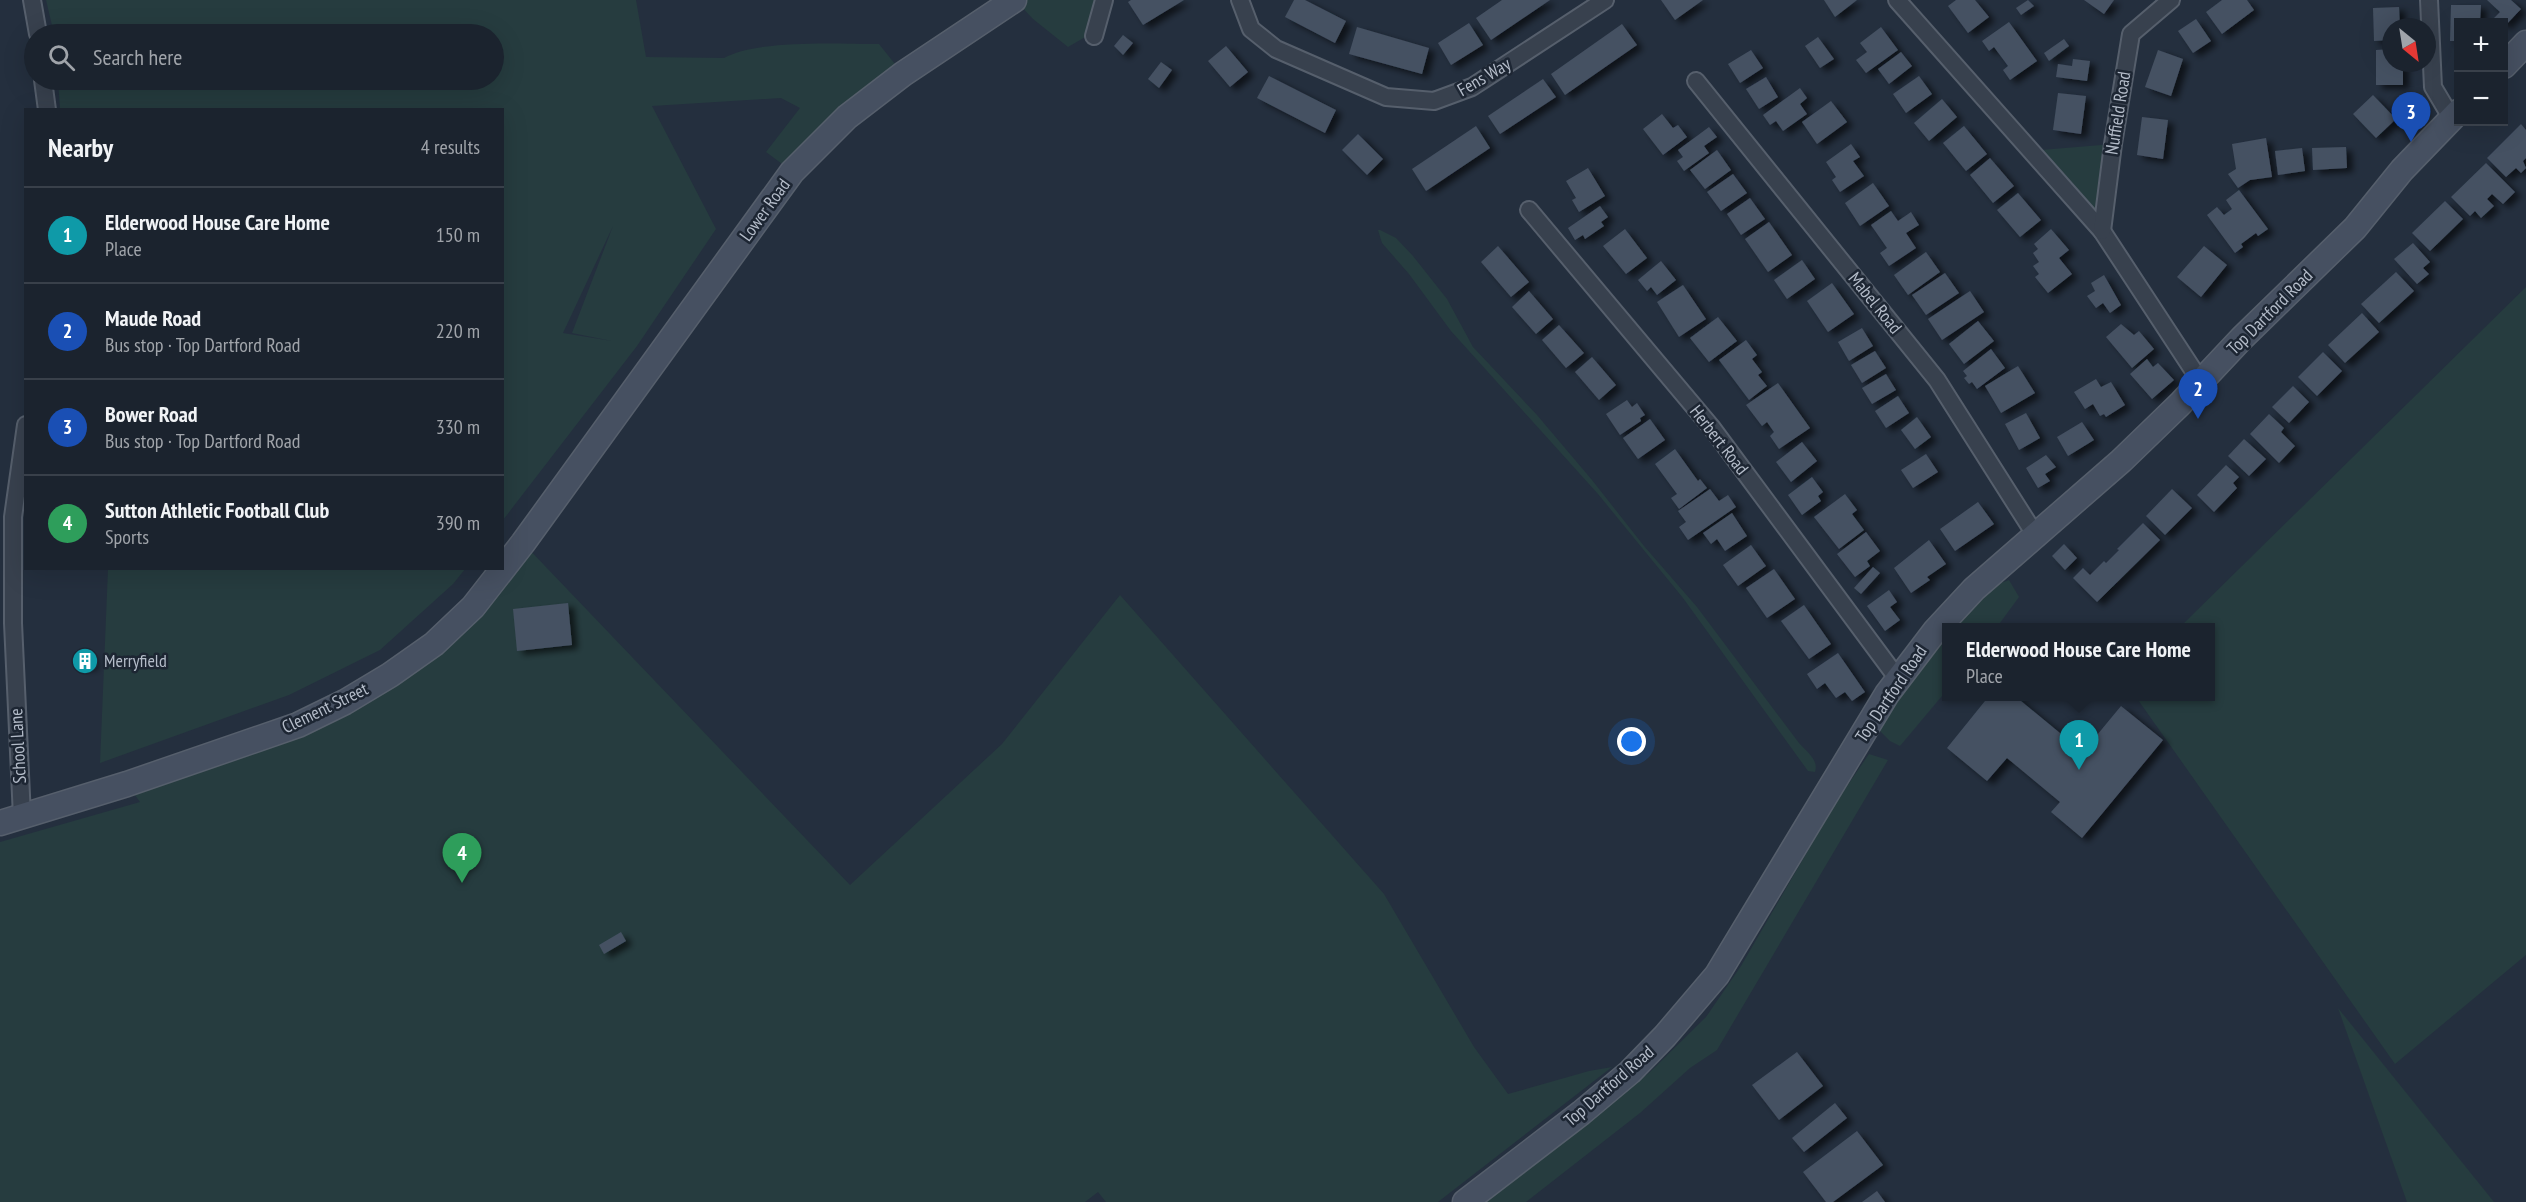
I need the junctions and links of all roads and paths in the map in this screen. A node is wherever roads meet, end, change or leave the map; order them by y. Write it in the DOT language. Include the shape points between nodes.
graph roads {
  1 [pos="32,0"];
  2 [pos="1014,0"];
  3 [pos="1104,0"];
  4 [pos="1240,0"];
  5 [pos="1605,0"];
  6 [pos="1897,0"];
  7 [pos="2429,0"];
  8 [pos="2162,3"];
  9 [pos="36,24"];
  10 [pos="1094,36"];
  11 [pos="2526,43"];
  12 [pos="2508,62"];
  13 [pos="1696,81"];
  14 [pos="44,90"];
  15 [pos="47,108"];
  16 [pos="2454,115"];
  17 [pos="2454,117"];
  18 [pos="1529,210"];
  19 [pos="2102,231"];
  20 [pos="2201,382"];
  21 [pos="24,439"];
  22 [pos="571,475"];
  23 [pos="2036,536"];
  24 [pos="504,568"];
  25 [pos="502,570"];
  26 [pos="1898,679"];
  27 [pos="11,820"];
  28 [pos="1465,1202"];
  1 -- 9 [label="street"];
  2 -- 22 [label="main road, Lower Road" via="903,74 847,117 792,172"];
  3 -- 10 [label="street"];
  4 -- 5 [label="street, Fens Way" via="1251,29 1276,49 1386,97 1434,101 1472,87"];
  6 -- 19 [label="street"];
  7 -- 16 [label="street" via="2433,87"];
  8 -- 19 [label="street, Nuffield Road" via="2131,34"];
  11 -- 12 [label="main road"];
  13 -- 23 [label="street, Mabel Road" via="1937,380"];
  14 -- 15 [label="street"];
  17 -- 20 [label="main road, Top Dartford Road" via="2402,170 2355,228"];
  18 -- 26 [label="street, Herbert Road" via="1712,428"];
  19 -- 20 [label="street"];
  20 -- 23 [label="main road, Top Dartford Road" via="2121,461"];
  21 -- 27 [label="street, School Lane" via="13,518"];
  22 -- 24 [label="main road, Clement Street"];
  23 -- 26 [label="main road, Top Dartford Road" via="1974,589 1935,630"];
  25 -- 27 [label="main road, Clement Street" via="474,607 434,644 345,702 298,725"];
  26 -- 28 [label="main road, Top Dartford Road" via="1717,975 1630,1072"];
}
